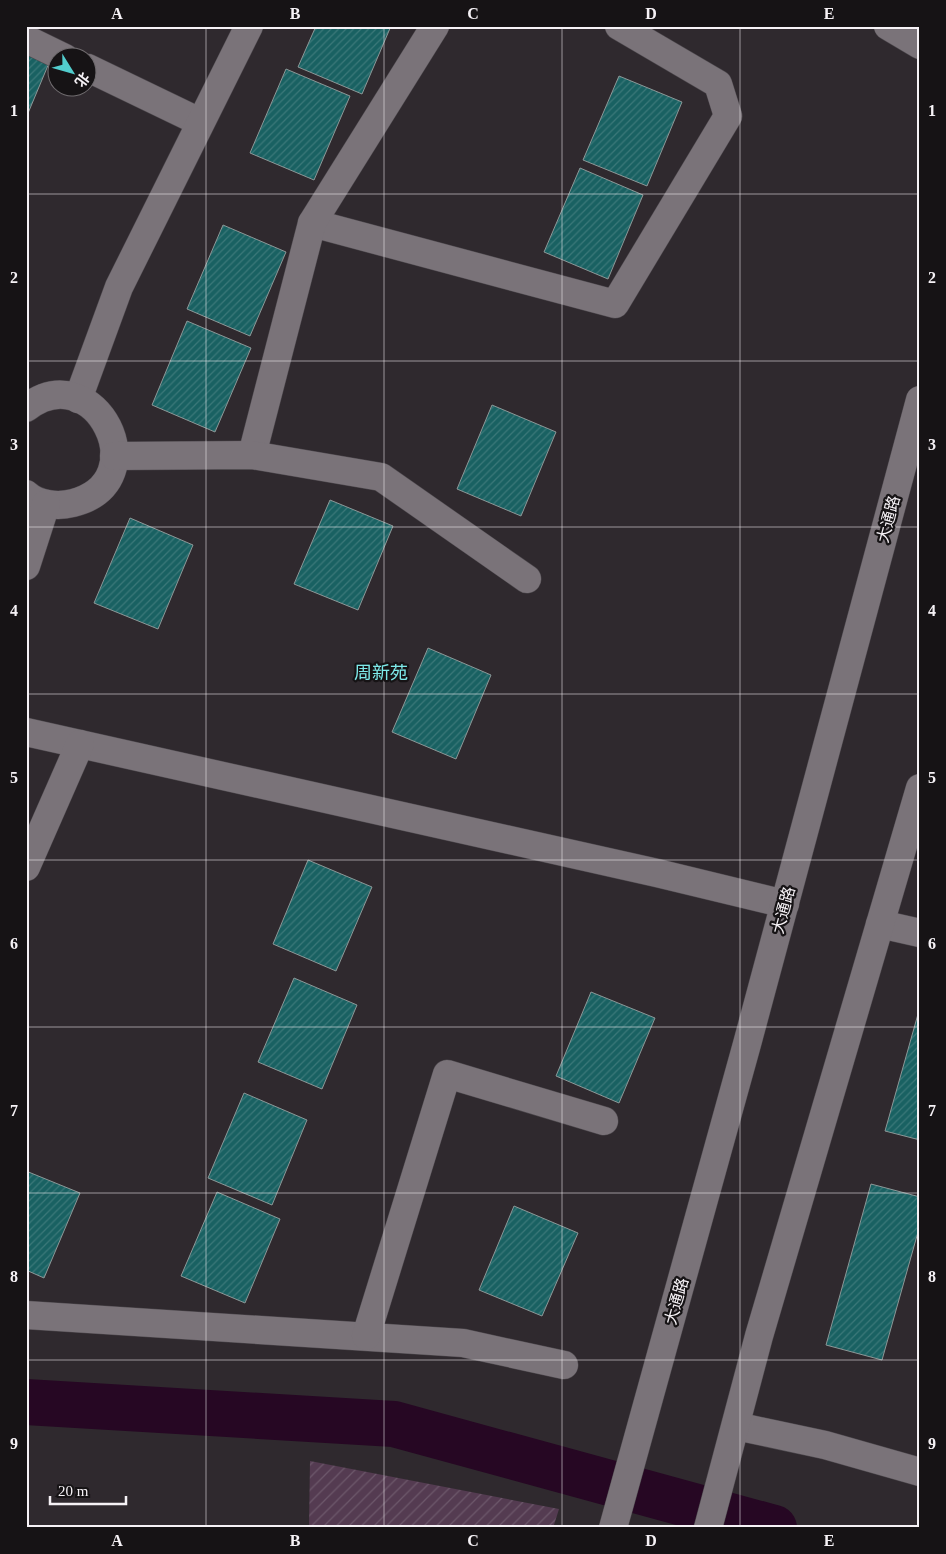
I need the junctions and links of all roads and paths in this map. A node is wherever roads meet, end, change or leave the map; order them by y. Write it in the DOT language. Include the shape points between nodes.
graph roads {
  1 [pos="249,26"];
  2 [pos="435,26"];
  3 [pos="619,26"];
  4 [pos="888,26"];
  5 [pos="26,39"];
  6 [pos="920,45"];
  7 [pos="48,50"];
  8 [pos="98,73"];
  9 [pos="200,122"];
  10 [pos="312,223"];
  11 [pos="78,399"];
  12 [pos="920,400"];
  13 [pos="26,408"];
  14 [pos="252,455"];
  15 [pos="114,456"];
  16 [pos="36,499"];
  17 [pos="26,566"];
  18 [pos="527,579"];
  19 [pos="26,732"];
  20 [pos="80,744"];
  21 [pos="920,788"];
  22 [pos="26,867"];
  23 [pos="785,904"];
  24 [pos="880,924"];
  25 [pos="920,933"];
  26 [pos="604,1121"];
  27 [pos="26,1315"];
  28 [pos="366,1336"];
  29 [pos="564,1365"];
  30 [pos="732,1437"];
  31 [pos="920,1472"];
  32 [pos="613,1528"];
  33 [pos="708,1528"];
  1 -- 9 [label="street"];
  2 -- 10 [label="street"];
  3 -- 10 [label="street" via="718,84 728,116 615,304"];
  4 -- 6 [label="street"];
  5 -- 7 [label="street"];
  8 -- 9 [label="street"];
  9 -- 11 [label="street" via="119,287"];
  10 -- 14 [label="street"];
  11 -- 13 [label="street" via="44,398"];
  11 -- 15 [label="street" via="93,407 106,421 113,438"];
  12 -- 23 [label="street, 大通路"];
  14 -- 15 [label="street"];
  14 -- 18 [label="street" via="381,477"];
  15 -- 16 [label="street" via="109,475 98,490 83,501 64,505"];
  16 -- 17 [label="street"];
  19 -- 20 [label="street"];
  20 -- 22 [label="street"];
  20 -- 23 [label="street"];
  21 -- 24 [label="street"];
  23 -- 32 [label="street, 大通路"];
  24 -- 25 [label="street"];
  24 -- 30 [label="street"];
  26 -- 28 [label="street" via="447,1074"];
  27 -- 28 [label="street"];
  28 -- 29 [label="street" via="463,1343"];
  30 -- 31 [label="street" via="825,1445"];
  30 -- 33 [label="street"];
}
